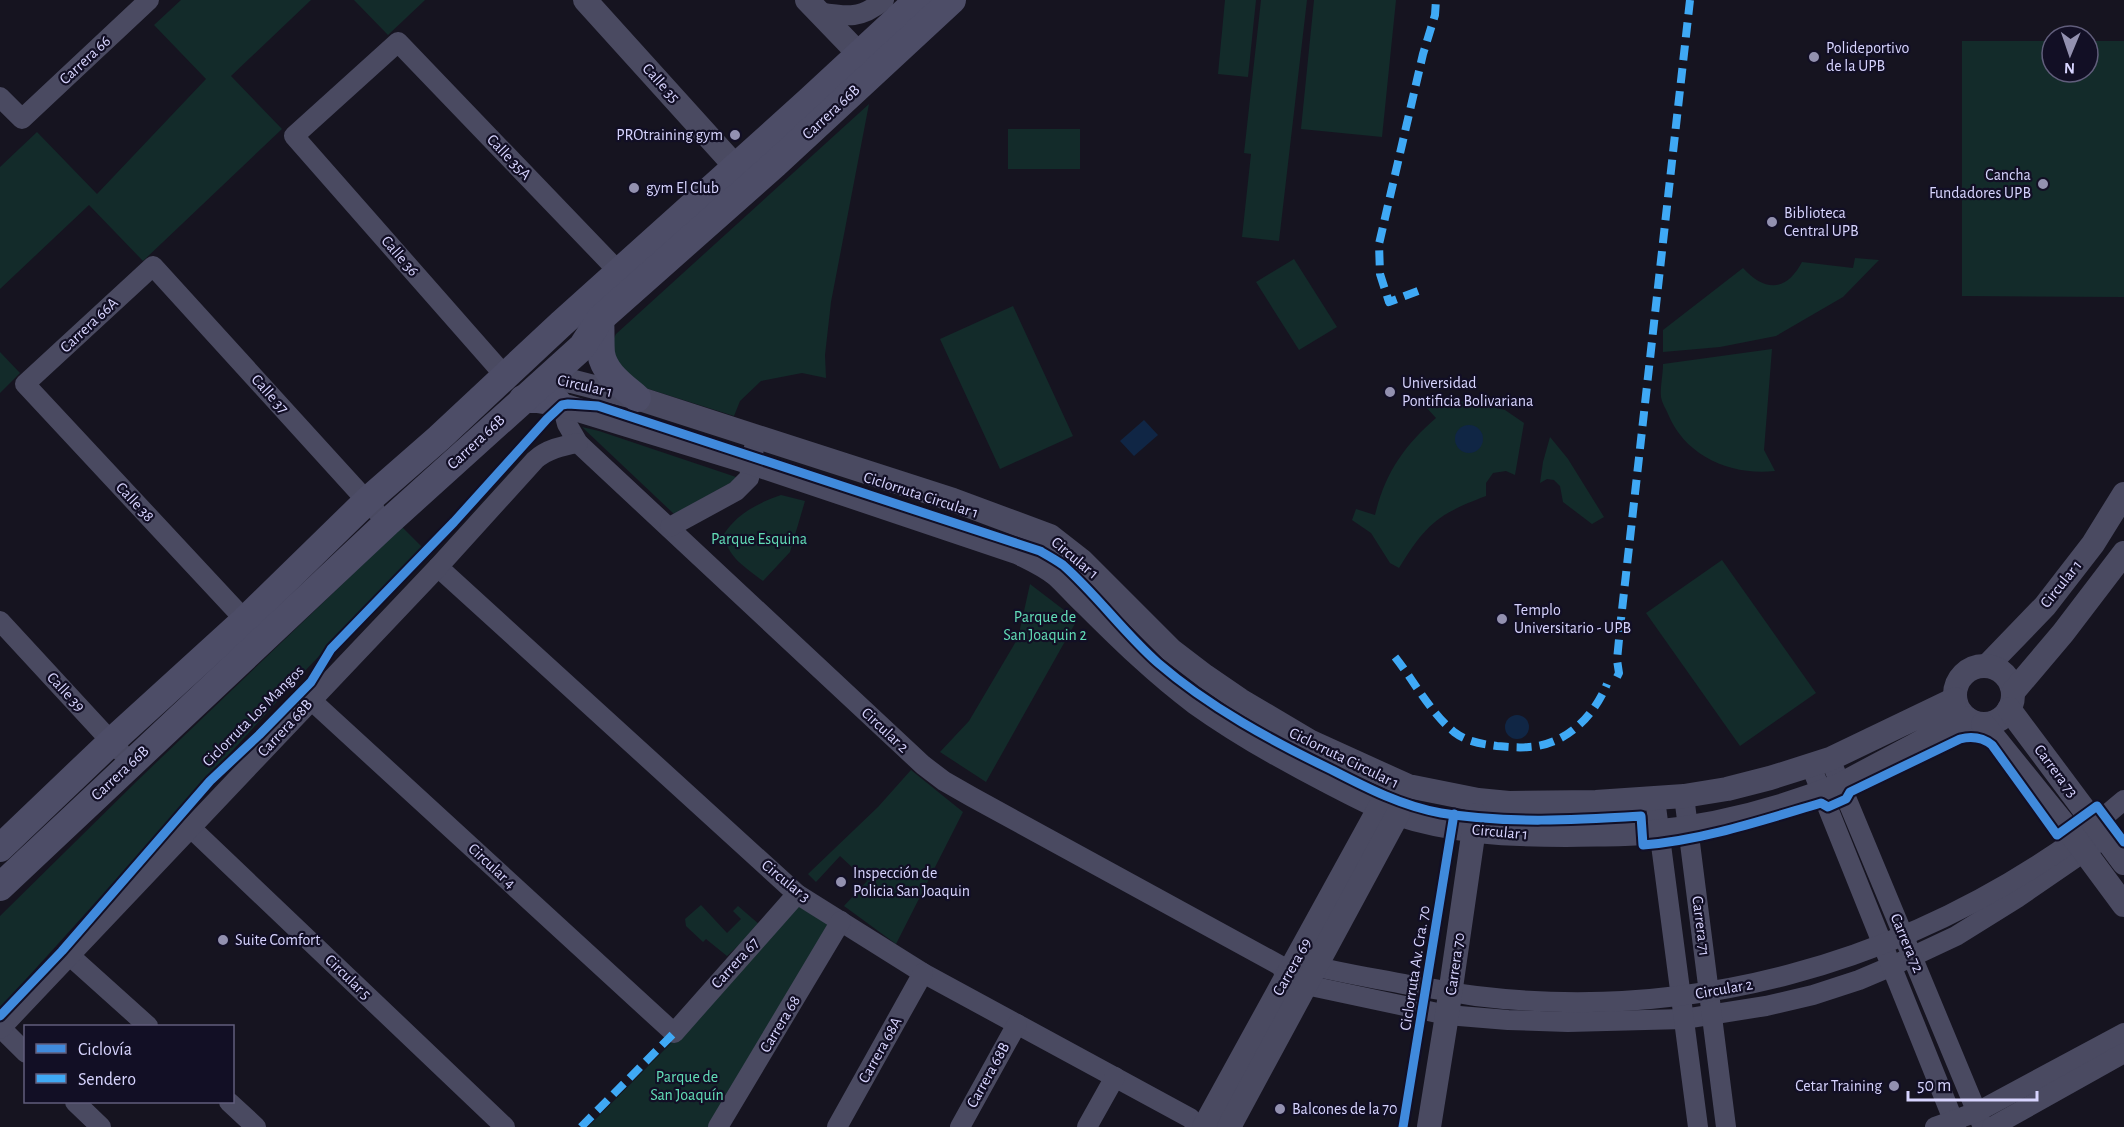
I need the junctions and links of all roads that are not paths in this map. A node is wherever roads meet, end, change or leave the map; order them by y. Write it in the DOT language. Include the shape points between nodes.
graph roads {
  1 [pos="149,0"];
  2 [pos="585,0"];
  3 [pos="918,0"];
  4 [pos="952,0"];
  5 [pos="813,6"];
  6 [pos="893,8"];
  7 [pos="398,42"];
  8 [pos="860,55"];
  9 [pos="0,97"];
  10 [pos="736,167"];
  11 [pos="153,266"];
  12 [pos="619,272"];
  13 [pos="600,319"];
  14 [pos="557,328"];
  15 [pos="505,376"];
  16 [pos="25,384"];
  17 [pos="556,395"];
  18 [pos="637,398"];
  19 [pos="756,436"];
  20 [pos="578,443"];
  21 [pos="752,463"];
  22 [pos="2124,494"];
  23 [pos="367,501"];
  24 [pos="387,523"];
  25 [pos="670,527"];
  26 [pos="2124,553"];
  27 [pos="438,567"];
  28 [pos="245,620"];
  29 [pos="0,621"];
  30 [pos="1987,666"];
  31 [pos="311,700"];
  32 [pos="2011,700"];
  33 [pos="1968,713"];
  34 [pos="111,742"];
  35 [pos="1821,762"];
  36 [pos="131,763"];
  37 [pos="1831,788"];
  38 [pos="1684,796"];
  39 [pos="1655,799"];
  40 [pos="1478,800"];
  41 [pos="2124,800"];
  42 [pos="1389,811"];
  43 [pos="1688,827"];
  44 [pos="191,828"];
  45 [pos="2100,830"];
  46 [pos="1474,831"];
  47 [pos="1659,831"];
  48 [pos="2080,846"];
  49 [pos="0,848"];
  50 [pos="2124,863"];
  51 [pos="0,887"];
  52 [pos="797,894"];
  53 [pos="2124,905"];
  54 [pos="841,921"];
  55 [pos="1904,937"];
  56 [pos="1883,945"];
  57 [pos="69,955"];
  58 [pos="1912,957"];
  59 [pos="1892,966"];
  60 [pos="1297,971"];
  61 [pos="923,973"];
  62 [pos="1709,992"];
  63 [pos="1681,996"];
  64 [pos="1449,1003"];
  65 [pos="1712,1016"];
  66 [pos="1684,1019"];
  67 [pos="1017,1024"];
  68 [pos="147,1025"];
  69 [pos="0,1029"];
  70 [pos="674,1033"];
  71 [pos="2124,1033"];
  72 [pos="24,1051"];
  73 [pos="2124,1053"];
  74 [pos="1115,1077"];
  75 [pos="77,1103"];
  76 [pos="231,1103"];
  77 [pos="1980,1120"];
  78 [pos="1215,1123"];
  79 [pos="1948,1125"];
  80 [pos="101,1127"];
  81 [pos="256,1127"];
  82 [pos="505,1127"];
  83 [pos="718,1127"];
  84 [pos="837,1127"];
  85 [pos="960,1127"];
  86 [pos="1087,1127"];
  87 [pos="1429,1127"];
  88 [pos="1698,1127"];
  89 [pos="1726,1127"];
  90 [pos="1992,1127"];
  1 -- 9 [label="street, Carrera 66" via="22,119"];
  2 -- 10 [label="street, Calle 35"];
  3 -- 6 [label="main road, Carrera 66B"];
  4 -- 13 [label="main road, Carrera 66B"];
  5 -- 6 [label="street, Carrera 66B" via="852,17"];
  5 -- 8 [label="street"];
  6 -- 8 [label="main road, Carrera 66B"];
  7 -- 12 [label="street, Calle 35A"];
  7 -- 15 [label="street, Calle 36" via="294,136"];
  8 -- 10 [label="main road, Carrera 66B"];
  10 -- 12 [label="main road, Carrera 66B"];
  11 -- 16 [label="street, Carrera 66A"];
  11 -- 23 [label="street, Calle 37"];
  12 -- 14 [label="main road, Carrera 66B"];
  13 -- 17 [label="main road, Carrera 66B"];
  13 -- 18 [label="main road" via="606,366"];
  14 -- 15 [label="main road, Carrera 66B"];
  14 -- 17 [label="main road" via="551,357"];
  15 -- 17 [label="main road"];
  15 -- 23 [label="main road, Carrera 66B"];
  16 -- 28 [label="street, Calle 38"];
  17 -- 18 [label="street, Circular 1" via="571,381"];
  17 -- 20 [label="street, Circular 2"];
  17 -- 21 [label="street, Circular 1"];
  17 -- 24 [label="main road, Carrera 66B" via="523,399"];
  18 -- 19 [label="street, Circular 1"];
  19 -- 21 [label="street"];
  19 -- 40 [label="street, Circular 1" via="1050,536 1082,561 1171,650 1240,700 1311,742 1408,786"];
  20 -- 25 [label="street, Circular 2"];
  20 -- 27 [label="street, Carrera 68B" via="542,454"];
  21 -- 25 [label="street" via="749,478 735,491"];
  21 -- 42 [label="street, Circular 1" via="1017,552 1041,564 1195,702 1298,766"];
  22 -- 30 [label="street, Circular 1" via="2094,544 2045,606"];
  23 -- 24 [label="street, Calle 37"];
  23 -- 28 [label="main road, Carrera 66B"];
  24 -- 36 [label="main road, Carrera 66B"];
  25 -- 60 [label="street, Circular 2" via="944,781"];
  26 -- 32 [label="street, Circular 1"];
  27 -- 31 [label="street, Carrera 68B"];
  27 -- 52 [label="street, Circular 3"];
  28 -- 34 [label="main road, Carrera 66B"];
  29 -- 34 [label="street, Calle 39"];
  30 -- 32 [label="street" via="2005,675"];
  30 -- 33 [label="street" via="1970,669 1955,690"];
  31 -- 44 [label="street, Carrera 68B"];
  31 -- 70 [label="street, Circular 4"];
  32 -- 33 [label="street" via="1998,720"];
  32 -- 45 [label="street, Carrera 73"];
  33 -- 35 [label="street, Circular 1"];
  33 -- 37 [label="street, Circular 1"];
  33 -- 48 [label="street, Carrera 73"];
  34 -- 36 [label="street, Calle 39"];
  34 -- 49 [label="main road, Carrera 66B"];
  35 -- 37 [label="street, Carrera 72"];
  35 -- 38 [label="street, Circular 1" via="1727,789"];
  36 -- 51 [label="main road, Carrera 66B"];
  37 -- 43 [label="street, Circular 1" via="1778,807"];
  37 -- 55 [label="street, Carrera 72"];
  37 -- 56 [label="street, Carrera 72"];
  38 -- 39 [label="street, Circular 1"];
  38 -- 43 [label="street, Carrera 71"];
  39 -- 40 [label="street, Circular 1" via="1544,803"];
  39 -- 47 [label="street, Carrera 71"];
  40 -- 46 [label="street, Carrera 70"];
  41 -- 45 [label="street, Circular 2"];
  42 -- 46 [label="street, Circular 1"];
  42 -- 60 [label="street, Carrera 69"];
  43 -- 47 [label="street, Circular 1"];
  43 -- 62 [label="street, Carrera 71"];
  44 -- 57 [label="street, Carrera 68B"];
  44 -- 82 [label="street, Circular 5"];
  45 -- 48 [label="street, Circular 2"];
  45 -- 50 [label="street, Carrera 73"];
  46 -- 47 [label="street, Circular 1" via="1543,835"];
  46 -- 64 [label="street, Carrera 70"];
  47 -- 63 [label="street, Carrera 71"];
  48 -- 53 [label="street, Carrera 73"];
  48 -- 55 [label="street, Circular 2"];
  48 -- 58 [label="street, Circular 2" via="1987,918"];
  52 -- 54 [label="street, Circular 3"];
  52 -- 70 [label="street, Carrera 67"];
  54 -- 61 [label="street, Circular 3"];
  54 -- 83 [label="street, Carrera 68"];
  55 -- 56 [label="street, Circular 2"];
  55 -- 58 [label="street, Carrera 72"];
  56 -- 59 [label="street, Carrera 72"];
  56 -- 62 [label="street, Circular 2" via="1777,979"];
  57 -- 68 [label="street"];
  57 -- 69 [label="street, Carrera 68B"];
  58 -- 59 [label="street, Circular 2"];
  58 -- 77 [label="street, Carrera 72"];
  59 -- 65 [label="street, Circular 2" via="1813,995"];
  59 -- 79 [label="street, Carrera 72"];
  60 -- 64 [label="street, Circular 2"];
  60 -- 78 [label="street, Carrera 69"];
  61 -- 67 [label="street, Circular 3"];
  61 -- 84 [label="street, Carrera 68A"];
  62 -- 63 [label="street, Circular 2"];
  62 -- 65 [label="street, Carrera 71"];
  63 -- 64 [label="street, Circular 2" via="1574,1002 1474,996"];
  63 -- 66 [label="street, Carrera 71"];
  64 -- 66 [label="street, Circular 2" via="1508,1020"];
  64 -- 87 [label="street, Carrera 70"];
  65 -- 66 [label="street, Circular 2"];
  65 -- 89 [label="street, Carrera 71"];
  66 -- 88 [label="street, Carrera 71"];
  67 -- 74 [label="street, Circular 3"];
  67 -- 85 [label="street, Carrera 68B"];
  69 -- 72 [label="street"];
  71 -- 77 [label="street"];
  73 -- 90 [label="street"];
  74 -- 78 [label="street, Circular 3"];
  74 -- 86 [label="street"];
  75 -- 80 [label="street"];
  76 -- 81 [label="street"];
  77 -- 79 [label="street"];
}
